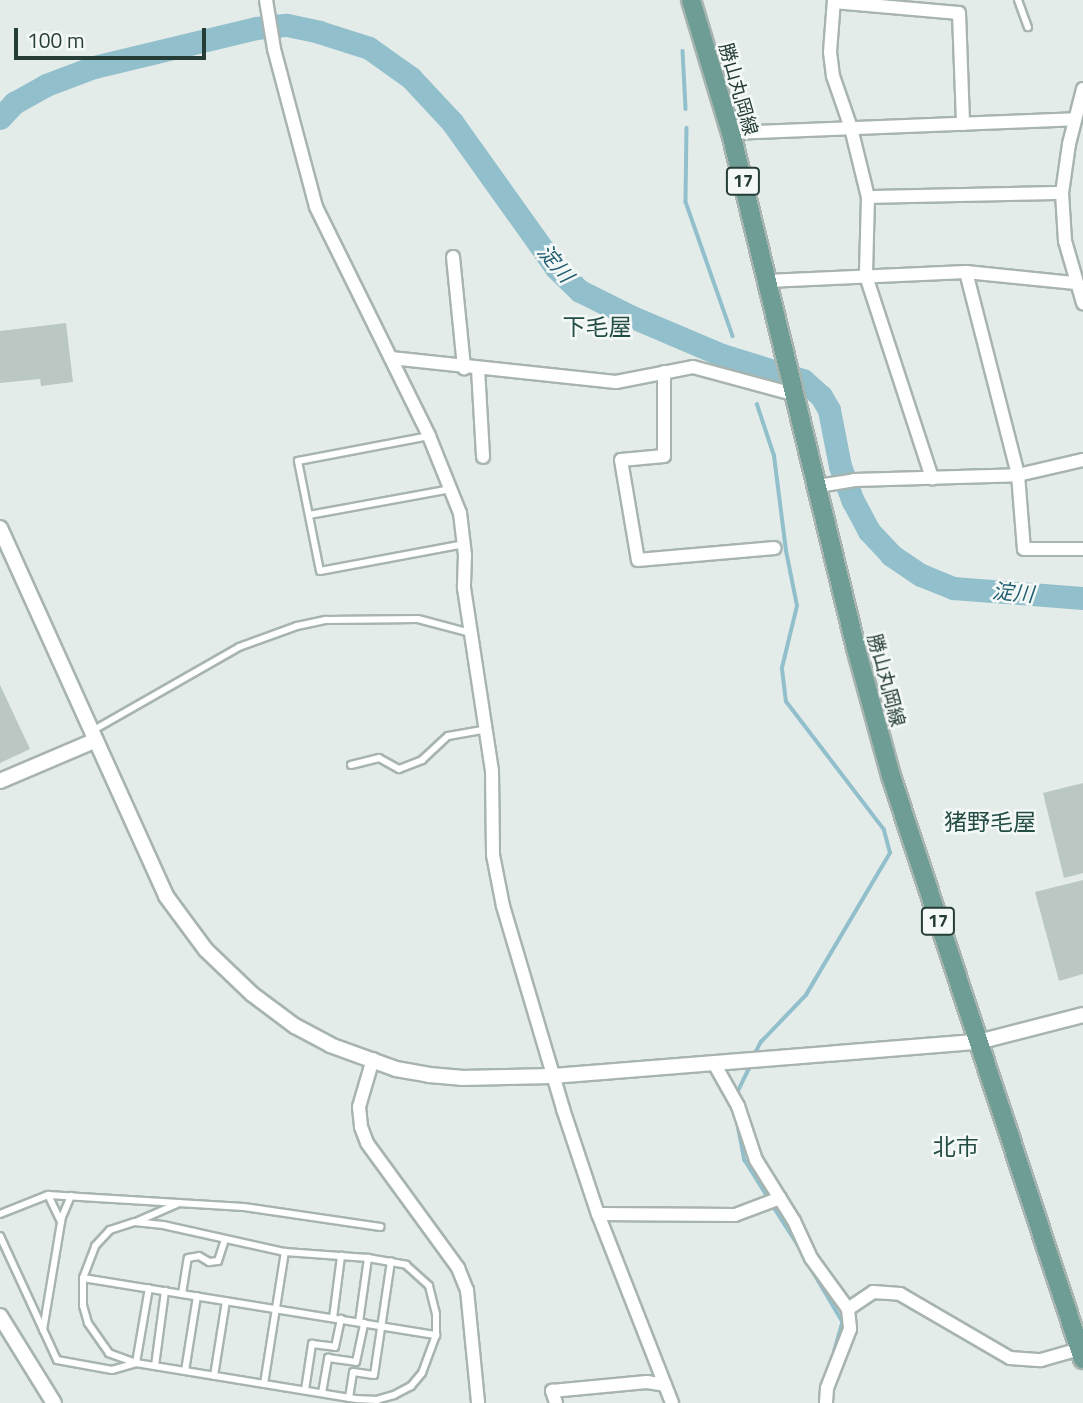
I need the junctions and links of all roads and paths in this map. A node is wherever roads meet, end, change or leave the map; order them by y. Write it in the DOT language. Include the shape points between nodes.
graph roads {
  1 [pos="691,0"];
  2 [pos="1018,0"];
  3 [pos="834,1"];
  4 [pos="267,6"];
  5 [pos="1028,27"];
  6 [pos="1083,89"];
  7 [pos="1075,119"];
  8 [pos="963,124"];
  9 [pos="851,128"];
  10 [pos="731,133"];
  11 [pos="1062,192"];
  12 [pos="868,197"];
  13 [pos="453,257"];
  14 [pos="967,272"];
  15 [pos="866,276"];
  16 [pos="767,281"];
  17 [pos="1075,283"];
  18 [pos="1083,303"];
  19 [pos="391,358"];
  20 [pos="471,368"];
  21 [pos="664,372"];
  22 [pos="796,391"];
  23 [pos="429,436"];
  24 [pos="483,457"];
  25 [pos="1083,460"];
  26 [pos="1018,475"];
  27 [pos="932,478"];
  28 [pos="823,485"];
  29 [pos="452,489"];
  30 [pos="309,514"];
  31 [pos="0,528"];
  32 [pos="464,544"];
  33 [pos="774,548"];
  34 [pos="1083,549"];
  35 [pos="472,633"];
  36 [pos="488,728"];
  37 [pos="94,736"];
  38 [pos="351,765"];
  39 [pos="0,781"];
  40 [pos="1083,1014"];
  41 [pos="978,1042"];
  42 [pos="373,1059"];
  43 [pos="715,1065"];
  44 [pos="553,1076"];
  45 [pos="48,1195"];
  46 [pos="71,1196"];
  47 [pos="780,1198"];
  48 [pos="181,1202"];
  49 [pos="0,1214"];
  50 [pos="598,1214"];
  51 [pos="135,1222"];
  52 [pos="61,1223"];
  53 [pos="382,1227"];
  54 [pos="0,1236"];
  55 [pos="225,1239"];
  56 [pos="285,1252"];
  57 [pos="341,1256"];
  58 [pos="368,1258"];
  59 [pos="391,1261"];
  60 [pos="83,1278"];
  61 [pos="149,1288"];
  62 [pos="165,1291"];
  63 [pos="182,1294"];
  64 [pos="197,1296"];
  65 [pos="226,1301"];
  66 [pos="275,1309"];
  67 [pos="848,1309"];
  68 [pos="0,1316"];
  69 [pos="337,1319"];
  70 [pos="361,1323"];
  71 [pos="381,1326"];
  72 [pos="42,1332"];
  73 [pos="436,1335"];
  74 [pos="1082,1354"];
  75 [pos="136,1363"];
  76 [pos="155,1366"];
  77 [pos="185,1371"];
  78 [pos="214,1376"];
  79 [pos="264,1384"];
  80 [pos="665,1385"];
  81 [pos="305,1390"];
  82 [pos="322,1393"];
  83 [pos="349,1398"];
  84 [pos="54,1403"];
  85 [pos="478,1403"];
  86 [pos="556,1403"];
  87 [pos="672,1403"];
  88 [pos="826,1403"];
  1 -- 10 [label="main road, 勝山丸岡線 / 17"];
  2 -- 5 [label="lane"];
  3 -- 8 [label="street" via="959,13"];
  3 -- 9 [label="street" via="833,76"];
  4 -- 19 [label="street" via="316,207"];
  6 -- 7 [label="street"];
  7 -- 8 [label="street"];
  7 -- 11 [label="street"];
  8 -- 9 [label="street"];
  9 -- 10 [label="street"];
  9 -- 12 [label="street"];
  10 -- 16 [label="main road, 勝山丸岡線 / 17"];
  11 -- 12 [label="street"];
  11 -- 17 [label="street" via="1065,241"];
  12 -- 15 [label="street"];
  13 -- 20 [label="street"];
  14 -- 15 [label="street"];
  14 -- 17 [label="street"];
  14 -- 26 [label="street"];
  15 -- 16 [label="street"];
  15 -- 27 [label="street"];
  16 -- 22 [label="main road, 勝山丸岡線 / 17"];
  17 -- 18 [label="street"];
  19 -- 20 [label="street"];
  19 -- 23 [label="street"];
  20 -- 21 [label="street" via="616,382"];
  20 -- 24 [label="street"];
  21 -- 22 [label="street" via="693,368"];
  21 -- 33 [label="street" via="664,456 621,460 638,560"];
  22 -- 28 [label="main road, 勝山丸岡線 / 17"];
  23 -- 29 [label="street"];
  23 -- 30 [label="lane" via="298,461"];
  25 -- 26 [label="street"];
  26 -- 27 [label="street"];
  26 -- 34 [label="street" via="1024,549"];
  27 -- 28 [label="street"];
  28 -- 41 [label="main road, 勝山丸岡線 / 17" via="856,648 891,776"];
  29 -- 30 [label="lane"];
  29 -- 32 [label="street"];
  30 -- 32 [label="lane" via="320,571"];
  31 -- 37 [label="street"];
  32 -- 35 [label="street" via="464,588"];
  35 -- 36 [label="street"];
  35 -- 37 [label="lane" via="418,619 326,620 297,626 239,647"];
  36 -- 38 [label="lane" via="448,736 422,760 399,769 379,758"];
  36 -- 44 [label="street" via="493,855 503,906"];
  37 -- 39 [label="street"];
  37 -- 42 [label="street" via="166,896 206,950 252,994 295,1026 330,1045"];
  40 -- 41 [label="street"];
  41 -- 43 [label="street"];
  41 -- 74 [label="main road, 勝山丸岡線 / 17"];
  42 -- 44 [label="street" via="396,1069 461,1078"];
  42 -- 85 [label="street" via="359,1107 361,1127 367,1143 458,1268 467,1290"];
  43 -- 44 [label="street"];
  43 -- 47 [label="street" via="738,1106 756,1160"];
  44 -- 50 [label="street"];
  45 -- 46 [label="lane"];
  45 -- 49 [label="lane"];
  45 -- 52 [label="lane"];
  46 -- 48 [label="lane"];
  46 -- 52 [label="lane"];
  47 -- 50 [label="street" via="735,1214"];
  47 -- 67 [label="street" via="811,1258"];
  48 -- 51 [label="lane"];
  48 -- 53 [label="lane"];
  50 -- 80 [label="street"];
  51 -- 55 [label="lane"];
  51 -- 60 [label="lane" via="110,1230 95,1246"];
  52 -- 72 [label="lane"];
  54 -- 72 [label="lane"];
  55 -- 56 [label="lane"];
  55 -- 63 [label="lane" via="218,1261 188,1258"];
  56 -- 57 [label="lane"];
  56 -- 66 [label="lane"];
  57 -- 58 [label="lane"];
  57 -- 69 [label="lane"];
  58 -- 59 [label="lane"];
  58 -- 70 [label="lane"];
  59 -- 71 [label="lane"];
  59 -- 73 [label="lane" via="406,1265 429,1286"];
  60 -- 61 [label="lane"];
  60 -- 75 [label="lane" via="83,1306 97,1340 109,1353"];
  61 -- 62 [label="lane"];
  61 -- 75 [label="lane"];
  62 -- 63 [label="lane"];
  62 -- 76 [label="lane"];
  63 -- 64 [label="lane"];
  64 -- 65 [label="lane"];
  64 -- 77 [label="lane"];
  65 -- 66 [label="lane"];
  65 -- 78 [label="lane"];
  66 -- 69 [label="lane"];
  66 -- 79 [label="lane"];
  67 -- 74 [label="street" via="873,1292 900,1294 1010,1358 1041,1360"];
  67 -- 88 [label="street" via="850,1329 827,1388"];
  68 -- 84 [label="street"];
  69 -- 70 [label="lane"];
  69 -- 81 [label="lane" via="335,1347 312,1344"];
  70 -- 71 [label="lane"];
  70 -- 82 [label="lane" via="356,1362 328,1358"];
  71 -- 73 [label="lane"];
  71 -- 83 [label="lane" via="374,1374 353,1372"];
  72 -- 75 [label="lane" via="57,1360 112,1370"];
  73 -- 83 [label="lane" via="422,1373 411,1386 377,1400"];
  75 -- 76 [label="lane"];
  76 -- 77 [label="lane"];
  77 -- 78 [label="lane"];
  78 -- 79 [label="lane"];
  79 -- 81 [label="lane"];
  80 -- 86 [label="street" via="648,1382 552,1391"];
  80 -- 87 [label="street"];
  81 -- 82 [label="lane"];
  82 -- 83 [label="lane"];
}
